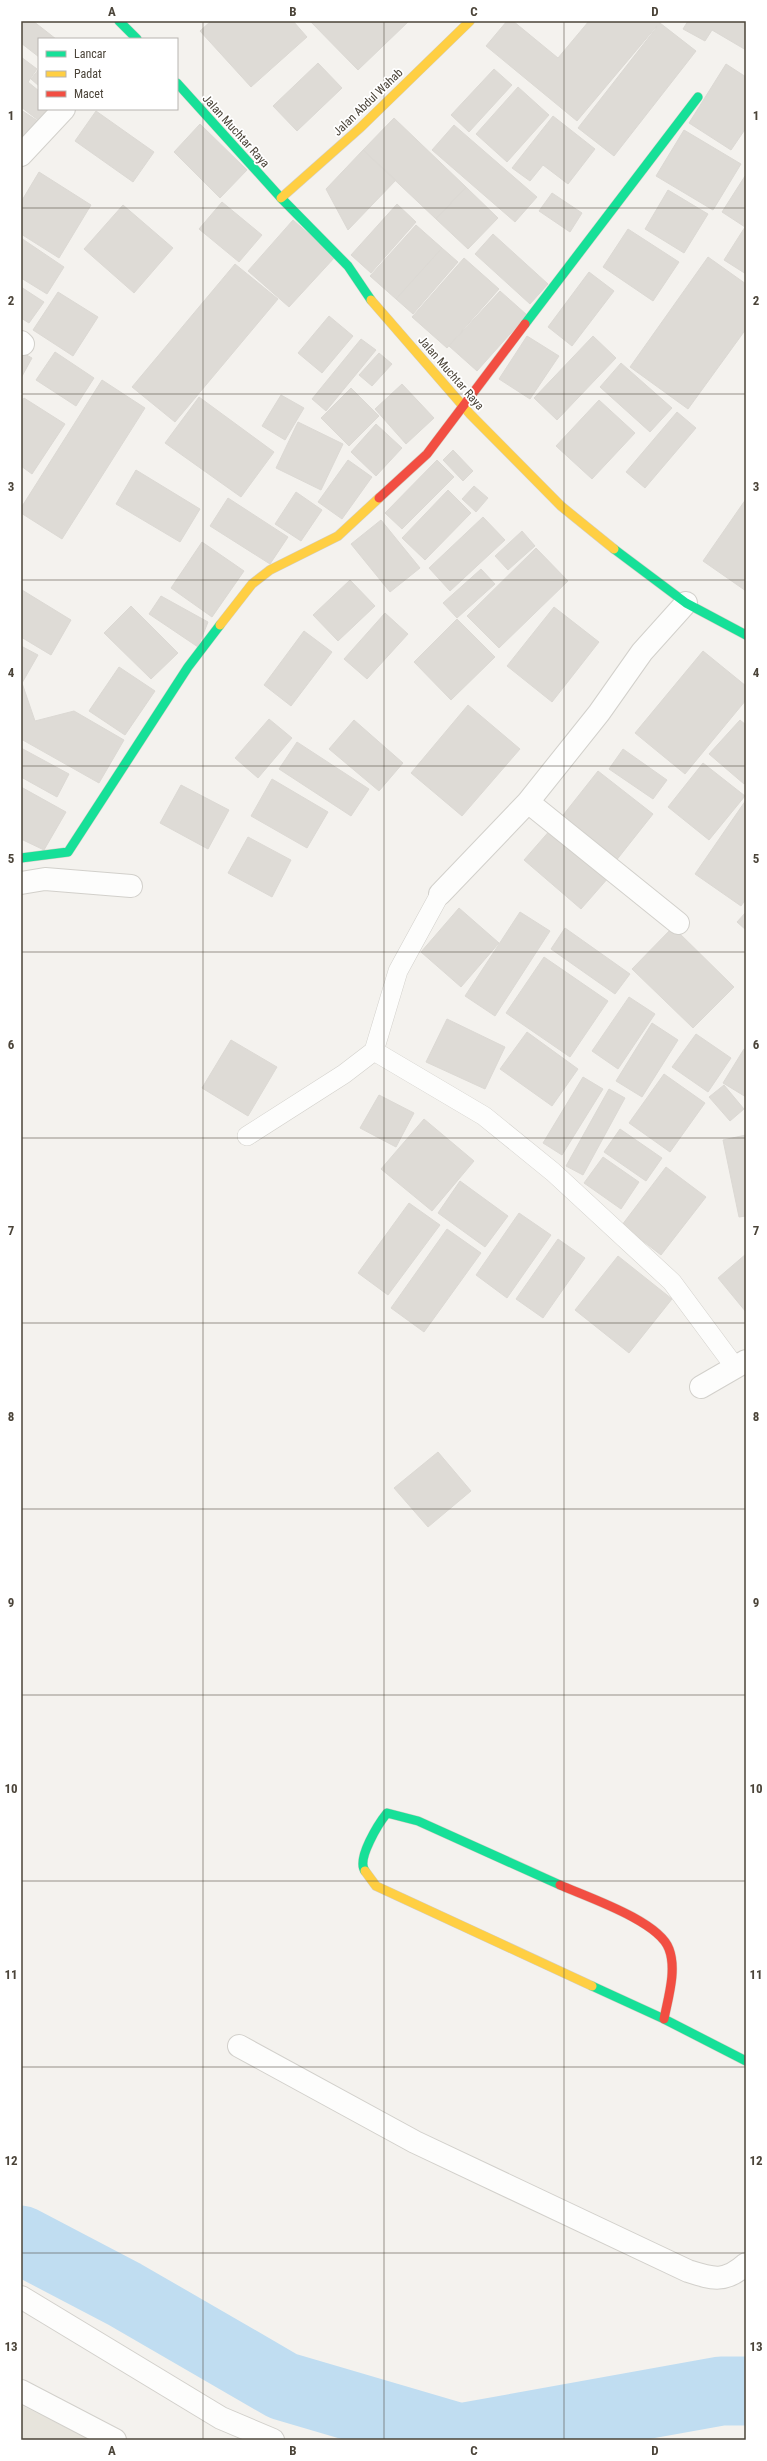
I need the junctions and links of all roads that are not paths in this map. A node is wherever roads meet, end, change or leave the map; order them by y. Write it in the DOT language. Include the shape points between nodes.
graph roads {
  1 [pos="470,21"];
  2 [pos="178,84"];
  3 [pos="698,97"];
  4 [pos="63,110"];
  5 [pos="21,155"];
  6 [pos="281,198"];
  7 [pos="463,406"];
  8 [pos="689,604"];
  9 [pos="744,634"];
  10 [pos="528,802"];
  11 [pos="50,855"];
  12 [pos="21,858"];
  13 [pos="45,879"];
  14 [pos="21,883"];
  15 [pos="131,886"];
  16 [pos="440,894"];
  17 [pos="678,923"];
  18 [pos="374,1051"];
  19 [pos="247,1136"];
  20 [pos="741,1364"];
  21 [pos="701,1387"];
  22 [pos="664,2019"];
  23 [pos="239,2046"];
  24 [pos="746,2061"];
  25 [pos="746,2264"];
  26 [pos="21,2297"];
  27 [pos="21,2391"];
  28 [pos="91,2435"];
  29 [pos="115,2440"];
  30 [pos="273,2440"];
  1 -- 6 [label="main road, Jalan Abdul Wahab" via="360,128"];
  2 -- 6 [label="main road, Jalan Muchtar Raya"];
  3 -- 7 [label="main road"];
  4 -- 5 [label="street"];
  6 -- 7 [label="main road, Jalan Muchtar Raya" via="348,266 374,304"];
  7 -- 8 [label="main road, Jalan Muchtar Raya" via="561,506 592,533"];
  7 -- 11 [label="main road" via="427,454 338,536 270,570 252,584 188,668 68,852"];
  8 -- 9 [label="main road, Jalan Muchtar Raya"];
  8 -- 10 [label="street" via="642,652 600,712"];
  10 -- 16 [label="street"];
  10 -- 17 [label="street"];
  11 -- 12 [label="main road"];
  11 -- 13 [label="street"];
  13 -- 14 [label="street"];
  13 -- 15 [label="street"];
  16 -- 18 [label="lane" via="398,971"];
  18 -- 19 [label="lane" via="344,1074"];
  18 -- 20 [label="lane" via="484,1116 553,1172 672,1282"];
  20 -- 21 [label="street"];
  22 -- 22 [label="main road" via="376,1886 363,1869 365,1856 379,1823 387,1813 418,1821 630,1917 653,1930 666,1942 671,1957 672,1975"];
  22 -- 24 [label="main road"];
  23 -- 25 [label="street" via="415,2142 688,2271 722,2279 737,2272"];
  26 -- 30 [label="street" via="220,2418"];
  27 -- 28 [label="street"];
  28 -- 29 [label="street"];
}
